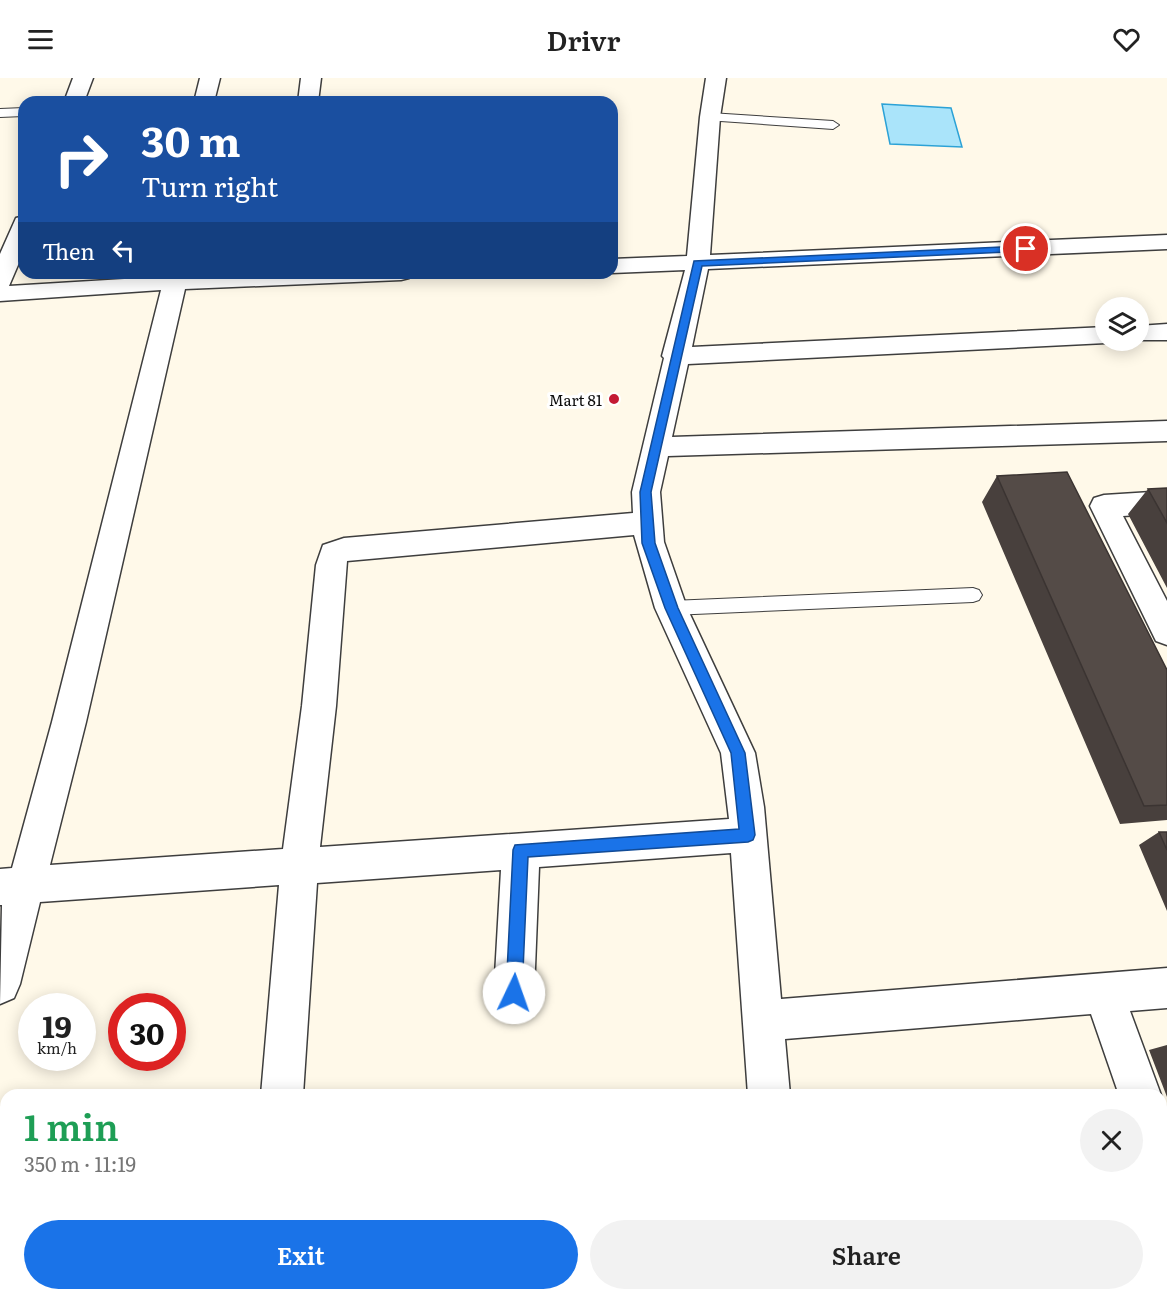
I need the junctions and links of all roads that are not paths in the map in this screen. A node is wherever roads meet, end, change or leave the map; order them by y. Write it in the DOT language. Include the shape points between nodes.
graph roads {
  1 [pos="83,78"];
  2 [pos="210,78"];
  3 [pos="311,78"];
  4 [pos="716,78"];
  5 [pos="76,96"];
  6 [pos="206,96"];
  7 [pos="309,96"];
  8 [pos="18,112"];
  9 [pos="0,113"];
  10 [pos="710,117"];
  11 [pos="833,125"];
  12 [pos="18,238"];
  13 [pos="1167,242"];
  14 [pos="698,263"];
  15 [pos="618,266"];
  16 [pos="164,279"];
  17 [pos="0,282"];
  18 [pos="0,294"];
  19 [pos="1167,332"];
  20 [pos="1149,333"];
  21 [pos="1095,336"];
  22 [pos="675,356"];
  23 [pos="1167,431"];
  24 [pos="656,447"];
  25 [pos="1167,502"];
  26 [pos="646,524"];
  27 [pos="973,595"];
  28 [pos="671,608"];
  29 [pos="1167,632"];
  30 [pos="748,835"];
  31 [pos="521,850"];
  32 [pos="299,867"];
  33 [pos="13,886"];
  34 [pos="0,984"];
  35 [pos="1167,988"];
  36 [pos="514,993"];
  37 [pos="1104,993"];
  38 [pos="762,1022"];
  39 [pos="282,1089"];
  40 [pos="768,1089"];
  41 [pos="1138,1089"];
  1 -- 5 [label="street"];
  2 -- 6 [label="street"];
  3 -- 7 [label="street"];
  4 -- 10 [label="street"];
  8 -- 9 [label="lane"];
  10 -- 11 [label="lane"];
  10 -- 14 [label="street"];
  12 -- 17 [label="street"];
  13 -- 14 [label="street"];
  14 -- 15 [label="street"];
  14 -- 22 [label="street"];
  16 -- 18 [label="street"];
  16 -- 33 [label="street" via="69,722"];
  19 -- 20 [label="street"];
  21 -- 22 [label="street"];
  22 -- 24 [label="street"];
  23 -- 24 [label="street"];
  24 -- 26 [label="street" via="646,492"];
  25 -- 29 [label="street" via="1104,506"];
  26 -- 28 [label="street" via="648,543"];
  26 -- 32 [label="street" via="334,553"];
  27 -- 28 [label="lane"];
  28 -- 30 [label="street" via="738,753"];
  30 -- 31 [label="street"];
  30 -- 38 [label="street"];
  31 -- 32 [label="street"];
  31 -- 36 [label="street"];
  32 -- 33 [label="street"];
  32 -- 39 [label="street"];
  33 -- 34 [label="street"];
  35 -- 37 [label="street"];
  37 -- 38 [label="street"];
  37 -- 41 [label="street"];
  38 -- 40 [label="street"];
}
